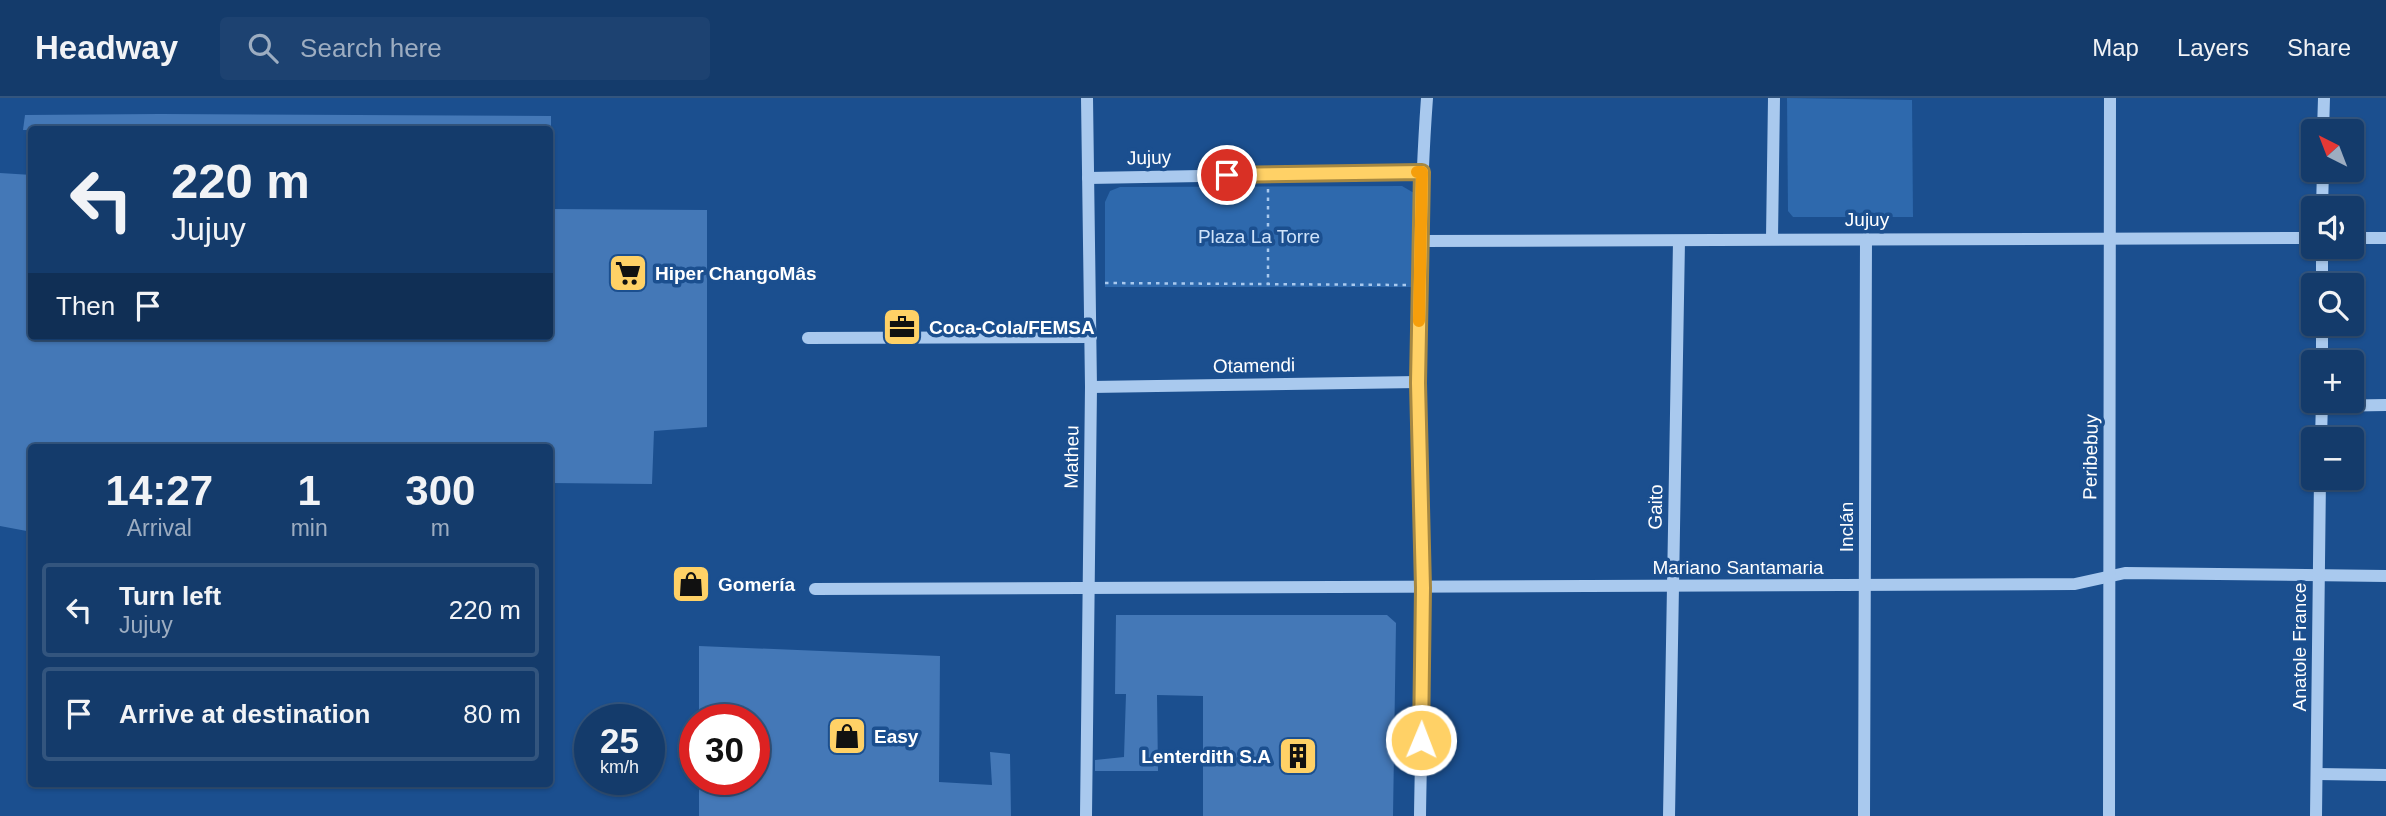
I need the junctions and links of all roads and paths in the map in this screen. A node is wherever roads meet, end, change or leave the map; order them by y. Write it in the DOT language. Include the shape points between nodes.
graph roads {
  1 [pos="1087,98"];
  2 [pos="1427,98"];
  3 [pos="1774,98"];
  4 [pos="2110,98"];
  5 [pos="2323,98"];
  6 [pos="2323,119"];
  7 [pos="1422,172"];
  8 [pos="1088,178"];
  9 [pos="1268,187"];
  10 [pos="1772,238"];
  11 [pos="2301,238"];
  12 [pos="2364,238"];
  13 [pos="2386,238"];
  14 [pos="1866,239"];
  15 [pos="2112,239"];
  16 [pos="1420,241"];
  17 [pos="1679,241"];
  18 [pos="1105,283"];
  19 [pos="1268,284"];
  20 [pos="1414,285"];
  21 [pos="1091,337"];
  22 [pos="808,338"];
  23 [pos="1418,383"];
  24 [pos="1091,387"];
  25 [pos="2364,404"];
  26 [pos="2386,405"];
  27 [pos="2320,490"];
  28 [pos="2108,575"];
  29 [pos="2318,576"];
  30 [pos="2386,576"];
  31 [pos="1864,586"];
  32 [pos="1672,587"];
  33 [pos="1423,588"];
  34 [pos="815,589"];
  35 [pos="1089,589"];
  36 [pos="2317,774"];
  37 [pos="2386,775"];
  38 [pos="1086,816"];
  39 [pos="1420,816"];
  40 [pos="1669,816"];
  41 [pos="1864,816"];
  42 [pos="2109,816"];
  43 [pos="2316,816"];
  1 -- 8 [label="street, Matheu"];
  2 -- 7 [label="street"];
  3 -- 10 [label="street"];
  4 -- 15 [label="street, Peribebuy"];
  5 -- 6 [label="street"];
  7 -- 8 [label="street, Jujuy"];
  7 -- 16 [label="street"];
  8 -- 21 [label="street, Matheu"];
  9 -- 19 [label="path"];
  10 -- 14 [label="street, Jujuy"];
  10 -- 17 [label="street, Jujuy"];
  11 -- 15 [label="street, Jujuy"];
  12 -- 13 [label="street"];
  14 -- 15 [label="street, Jujuy"];
  14 -- 31 [label="street, Inclán"];
  15 -- 28 [label="street, Peribebuy"];
  16 -- 17 [label="street, Jujuy"];
  16 -- 23 [label="street"];
  17 -- 32 [label="street, Gaito"];
  18 -- 19 [label="path"];
  19 -- 20 [label="path"];
  21 -- 22 [label="street"];
  21 -- 24 [label="street, Matheu"];
  23 -- 24 [label="street, Otamendi"];
  23 -- 33 [label="street"];
  24 -- 35 [label="street, Matheu"];
  25 -- 26 [label="street"];
  27 -- 29 [label="street, Anatole France"];
  28 -- 29 [label="street, Mariano Santamaria"];
  28 -- 31 [label="street, Mariano Santamaria" via="2075,584"];
  28 -- 42 [label="street, Peribebuy"];
  29 -- 30 [label="street, Mariano Santamaria"];
  29 -- 36 [label="street, Anatole France"];
  31 -- 32 [label="street, Mariano Santamaria"];
  31 -- 41 [label="street, Inclán"];
  32 -- 33 [label="street, Mariano Santamaria"];
  32 -- 40 [label="street, Gaito"];
  33 -- 35 [label="street, Mariano Santamaria"];
  33 -- 39 [label="street"];
  34 -- 35 [label="street, Mariano Santamaria"];
  35 -- 38 [label="street, Matheu"];
  36 -- 37 [label="street"];
  36 -- 43 [label="street, Anatole France"];
}
